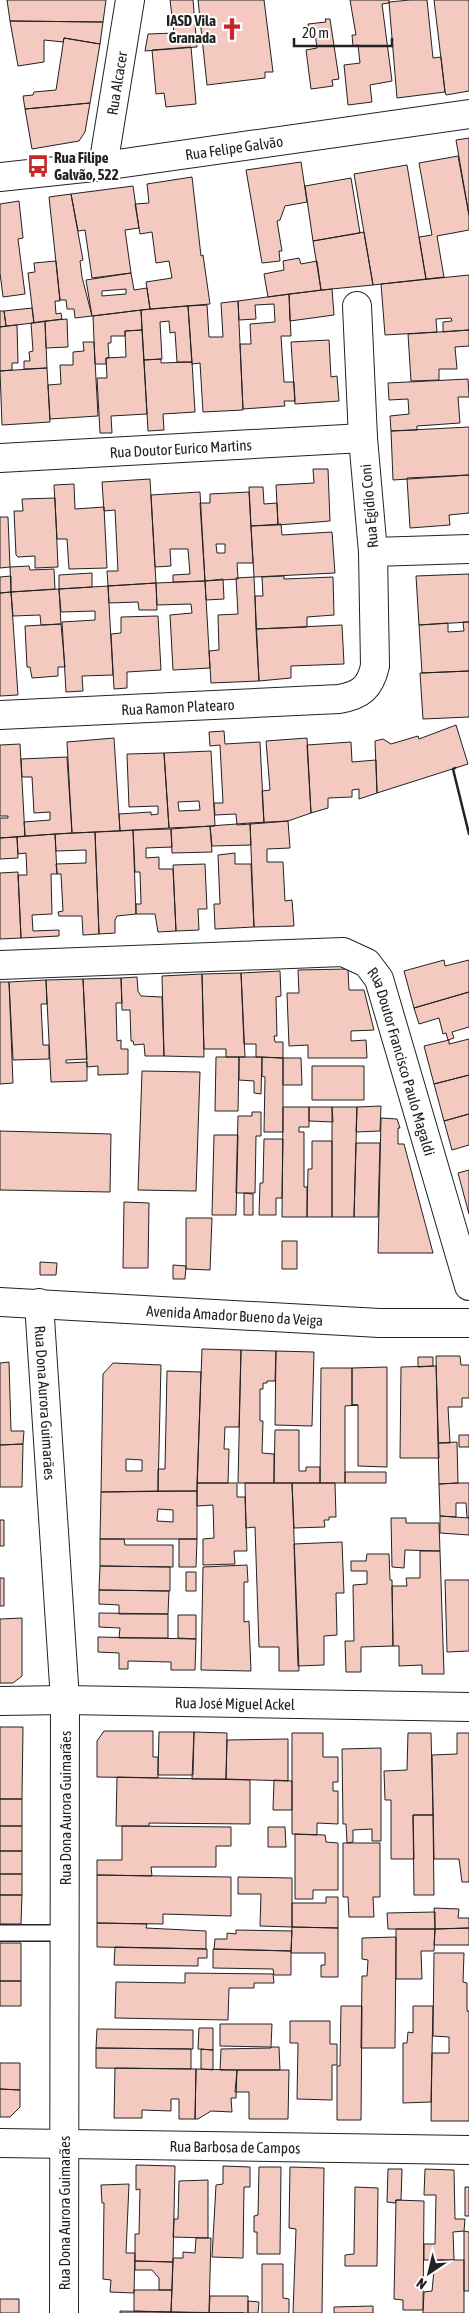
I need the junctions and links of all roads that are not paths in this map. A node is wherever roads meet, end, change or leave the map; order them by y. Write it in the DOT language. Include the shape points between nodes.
graph roads {
  1 [pos="130,0"];
  2 [pos="469,114"];
  3 [pos="103,166"];
  4 [pos="0,178"];
  5 [pos="357,306"];
  6 [pos="363,438"];
  7 [pos="0,458"];
  8 [pos="469,549"];
  9 [pos="373,552"];
  10 [pos="353,696"];
  11 [pos="0,715"];
  12 [pos="0,964"];
  13 [pos="469,1286"];
  14 [pos="0,1302"];
  15 [pos="39,1303"];
  16 [pos="469,1323"];
  17 [pos="65,1700"];
  18 [pos="0,1701"];
  19 [pos="469,1707"];
  20 [pos="65,1932"];
  21 [pos="0,1933"];
  22 [pos="0,2143"];
  23 [pos="63,2143"];
  24 [pos="469,2150"];
  25 [pos="64,2313"];
  1 -- 3 [label="street, Rua Alcacer"];
  2 -- 3 [label="street, Rua Felipe Galvão"];
  3 -- 4 [label="street, Rua Felipe Galvão"];
  5 -- 6 [label="street, Rua Egídio Coni"];
  6 -- 7 [label="street, Rua Doutor Eurico Martins"];
  6 -- 9 [label="street, Rua Egídio Coni"];
  8 -- 9 [label="street"];
  9 -- 10 [label="street, Rua Egídio Coni" via="375,666 372,679 364,690"];
  10 -- 11 [label="street, Rua Ramon Platearo"];
  12 -- 13 [label="street, Rua Doutor Francisco Paulo Magaldi" via="343,952 367,963 379,979"];
  14 -- 15 [label="street, Avenida Amador Bueno da Veiga"];
  15 -- 16 [label="street, Avenida Amador Bueno da Veiga" via="379,1323"];
  15 -- 17 [label="street, Rua Dona Aurora Guimarães"];
  17 -- 18 [label="street, Rua José Miguel Ackel"];
  17 -- 19 [label="street, Rua José Miguel Ackel"];
  17 -- 20 [label="street, Rua Dona Aurora Guimarães"];
  20 -- 21 [label="lane"];
  20 -- 23 [label="street, Rua Dona Aurora Guimarães"];
  22 -- 23 [label="street, Rua Barbosa de Campos"];
  23 -- 24 [label="street, Rua Barbosa de Campos"];
  23 -- 25 [label="street, Rua Dona Aurora Guimarães"];
}
